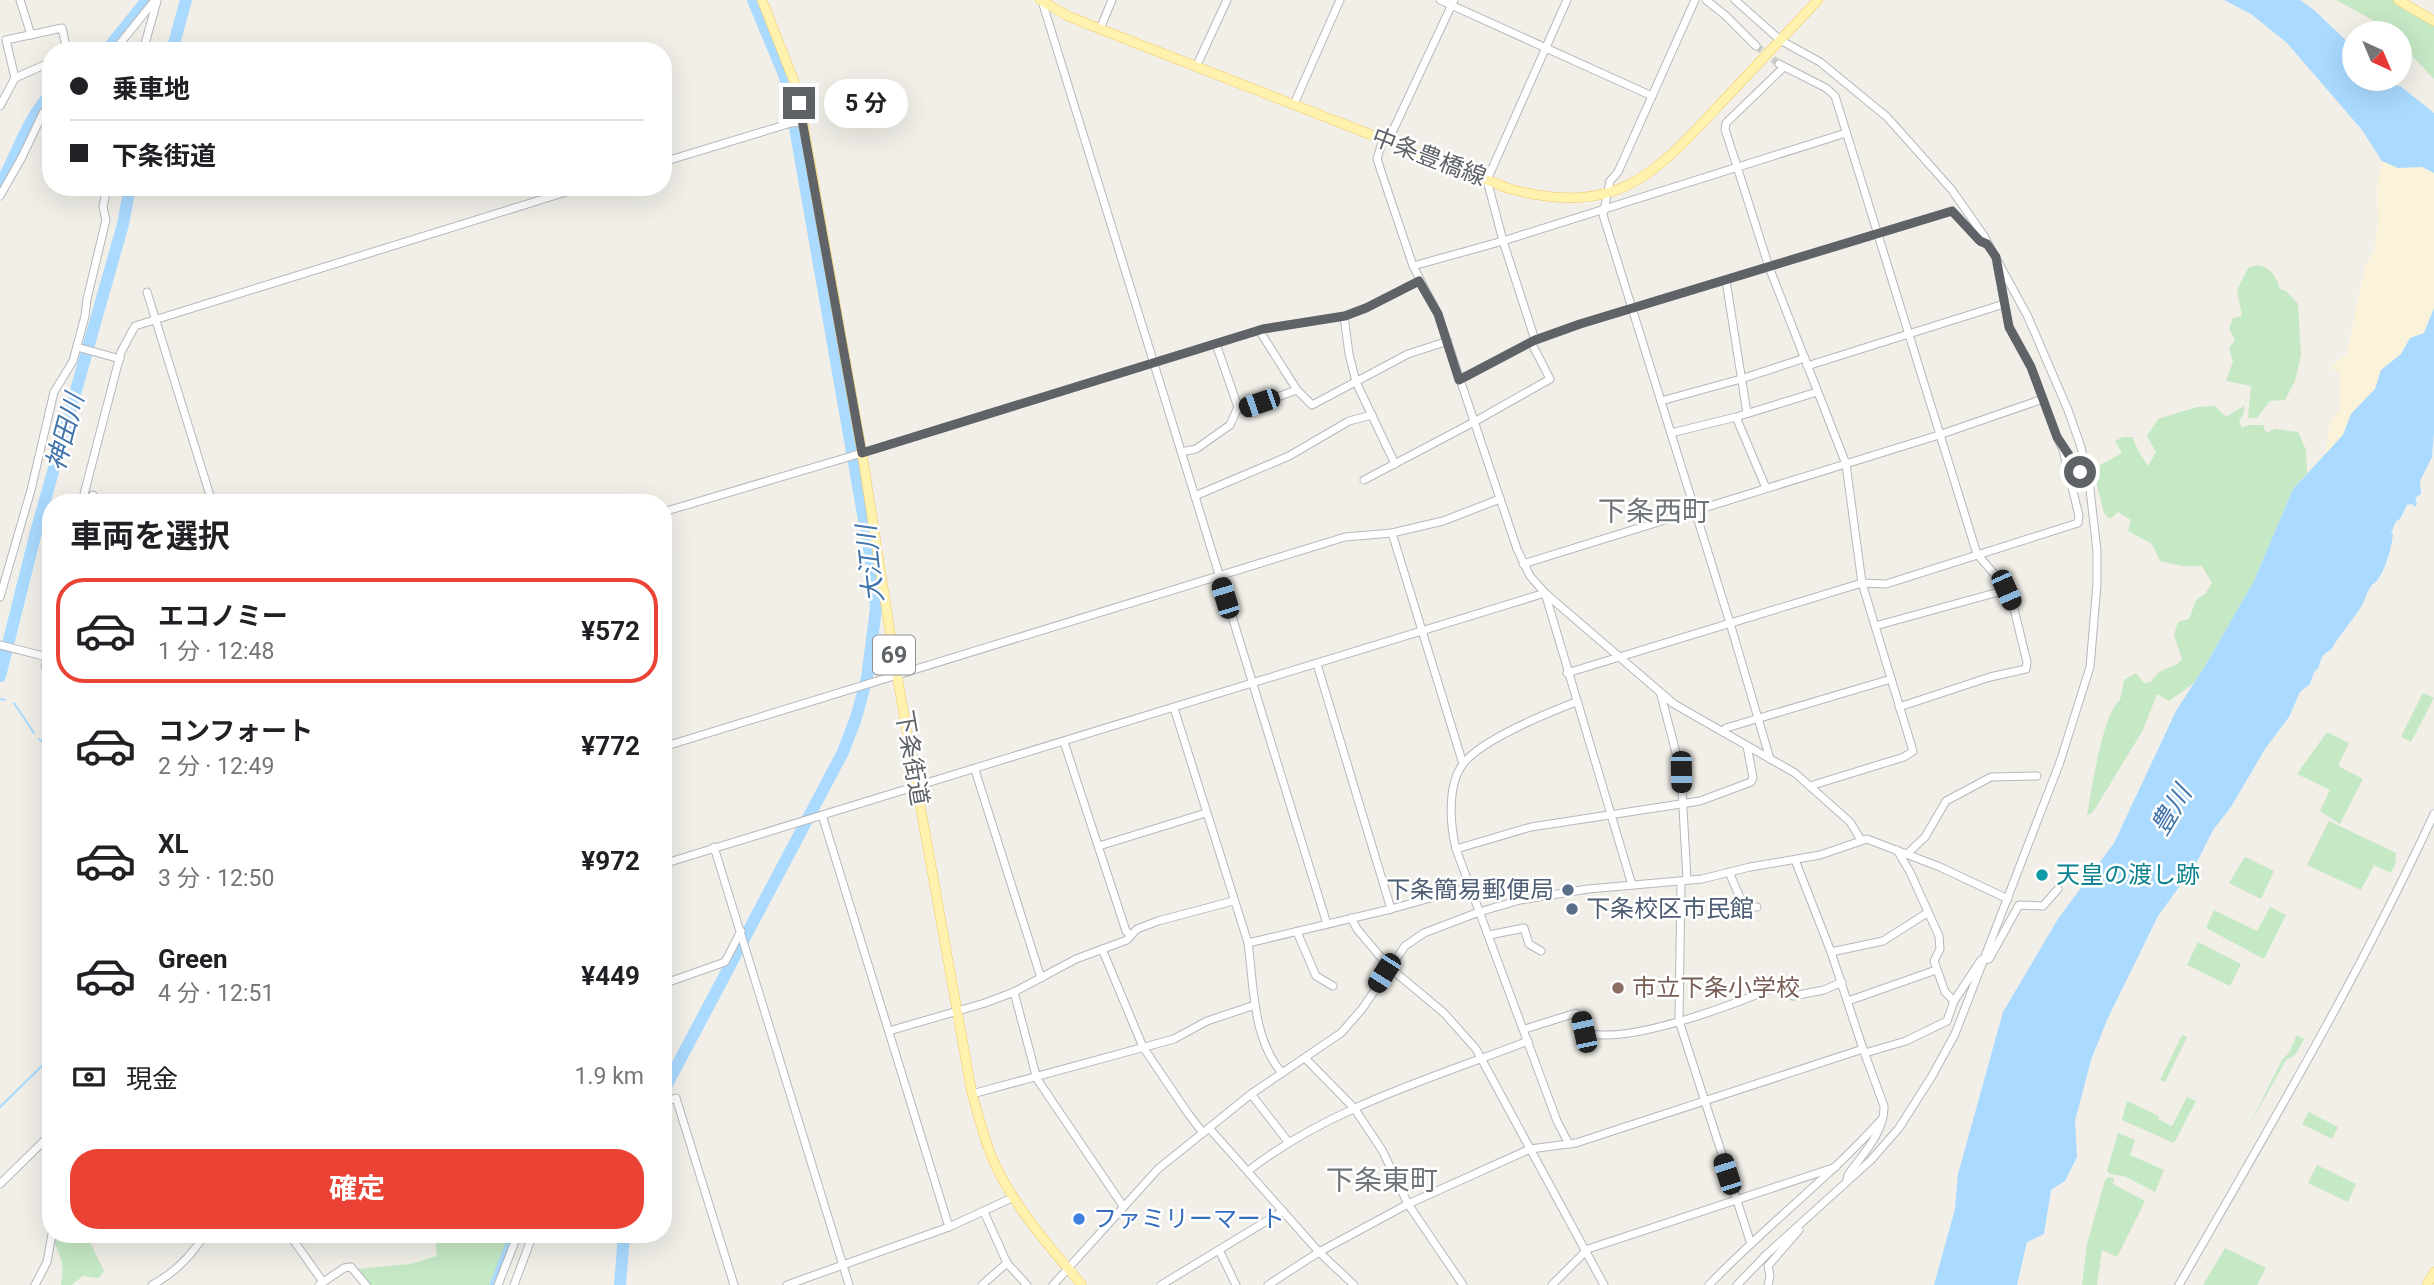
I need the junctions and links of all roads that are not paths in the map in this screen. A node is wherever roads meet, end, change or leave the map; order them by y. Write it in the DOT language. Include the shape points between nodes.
graph roads {
  1 [pos="20,0"];
  2 [pos="156,0"];
  3 [pos="762,0"];
  4 [pos="1042,0"];
  5 [pos="1112,0"];
  6 [pos="1227,0"];
  7 [pos="1340,0"];
  8 [pos="1440,0"];
  9 [pos="1567,0"];
  10 [pos="1695,0"];
  11 [pos="1706,0"];
  12 [pos="1735,0"];
  13 [pos="1818,0"];
  14 [pos="2398,0"];
  15 [pos="1453,3"];
  16 [pos="2434,21"];
  17 [pos="1100,29"];
  18 [pos="31,35"];
  19 [pos="1780,40"];
  20 [pos="64,42"];
  21 [pos="121,42"];
  22 [pos="145,42"];
  23 [pos="1756,46"];
  24 [pos="1546,48"];
  25 [pos="42,66"];
  26 [pos="1196,66"];
  27 [pos="15,78"];
  28 [pos="1652,96"];
  29 [pos="1294,104"];
  30 [pos="0,106"];
  31 [pos="42,115"];
  32 [pos="797,123"];
  33 [pos="1846,133"];
  34 [pos="1386,140"];
  35 [pos="672,159"];
  36 [pos="1738,167"];
  37 [pos="1487,180"];
  38 [pos="1606,193"];
  39 [pos="0,196"];
  40 [pos="105,196"];
  41 [pos="553,196"];
  42 [pos="1604,209"];
  43 [pos="1878,233"];
  44 [pos="1503,241"];
  45 [pos="1987,244"];
  46 [pos="1996,257"];
  47 [pos="1413,266"];
  48 [pos="1769,267"];
  49 [pos="1419,281"];
  50 [pos="1726,281"];
  51 [pos="147,292"];
  52 [pos="2004,304"];
  53 [pos="1632,308"];
  54 [pos="1345,316"];
  55 [pos="155,320"];
  56 [pos="1259,330"];
  57 [pos="1910,335"];
  58 [pos="1448,341"];
  59 [pos="1533,341"];
  60 [pos="1216,344"];
  61 [pos="78,348"];
  62 [pos="120,359"];
  63 [pos="1806,362"];
  64 [pos="1153,363"];
  65 [pos="1741,379"];
  66 [pos="1459,380"];
  67 [pos="1356,382"];
  68 [pos="1297,390"];
  69 [pos="1818,392"];
  70 [pos="2043,400"];
  71 [pos="1661,401"];
  72 [pos="1238,407"];
  73 [pos="1747,413"];
  74 [pos="1372,415"];
  75 [pos="1736,417"];
  76 [pos="1474,422"];
  77 [pos="1671,433"];
  78 [pos="1939,435"];
  79 [pos="2057,437"];
  80 [pos="1181,452"];
  81 [pos="862,453"];
  82 [pos="1395,464"];
  83 [pos="1846,464"];
  84 [pos="1364,480"];
  85 [pos="2090,485"];
  86 [pos="1766,488"];
  87 [pos="84,494"];
  88 [pos="209,494"];
  89 [pos="1195,496"];
  90 [pos="1500,499"];
  91 [pos="672,509"];
  92 [pos="1695,510"];
  93 [pos="1392,533"];
  94 [pos="1977,554"];
  95 [pos="1523,564"];
  96 [pos="1219,576"];
  97 [pos="1862,583"];
  98 [pos="2006,590"];
  99 [pos="1545,593"];
  100 [pos="0,597"];
  101 [pos="1730,623"];
  102 [pos="1875,626"];
  103 [pos="1421,631"];
  104 [pos="0,645"];
  105 [pos="42,656"];
  106 [pos="1618,657"];
  107 [pos="1317,664"];
  108 [pos="1567,673"];
  109 [pos="897,676"];
  110 [pos="1891,679"];
  111 [pos="1252,684"];
  112 [pos="1660,693"];
  113 [pos="1576,702"];
  114 [pos="1899,707"];
  115 [pos="1174,708"];
  116 [pos="1759,719"];
  117 [pos="1723,732"];
  118 [pos="1064,742"];
  119 [pos="672,744"];
  120 [pos="1747,746"];
  121 [pos="1770,759"];
  122 [pos="1463,764"];
  123 [pos="975,770"];
  124 [pos="2037,776"];
  125 [pos="917,786"];
  126 [pos="1811,786"];
  127 [pos="1682,803"];
  128 [pos="1206,813"];
  129 [pos="1612,813"];
  130 [pos="2434,814"];
  131 [pos="822,815"];
  132 [pos="1861,840"];
  133 [pos="1099,846"];
  134 [pos="714,848"];
  135 [pos="1456,849"];
  136 [pos="1897,850"];
  137 [pos="1907,854"];
  138 [pos="1795,860"];
  139 [pos="672,861"];
  140 [pos="1729,872"];
  141 [pos="1684,881"];
  142 [pos="1632,885"];
  143 [pos="1470,887"];
  144 [pos="2058,889"];
  145 [pos="2008,899"];
  146 [pos="1233,901"];
  147 [pos="1757,907"];
  148 [pos="1391,909"];
  149 [pos="1479,912"];
  150 [pos="1927,913"];
  151 [pos="1351,918"];
  152 [pos="1326,924"];
  153 [pos="741,931"];
  154 [pos="1297,932"];
  155 [pos="1130,935"];
  156 [pos="1489,935"];
  157 [pos="1248,943"];
  158 [pos="1102,949"];
  159 [pos="1541,951"];
  160 [pos="1831,953"];
  161 [pos="1985,960"];
  162 [pos="1389,967"];
  163 [pos="1936,970"];
  164 [pos="1041,978"];
  165 [pos="672,981"];
  166 [pos="1842,982"];
  167 [pos="1333,986"];
  168 [pos="1014,992"];
  169 [pos="1848,1001"];
  170 [pos="1954,1001"];
  171 [pos="1255,1005"];
  172 [pos="956,1012"];
  173 [pos="1679,1021"];
  174 [pos="1525,1029"];
  175 [pos="889,1031"];
  176 [pos="1528,1041"];
  177 [pos="1143,1047"];
  178 [pos="1864,1051"];
  179 [pos="1305,1058"];
  180 [pos="1482,1059"];
  181 [pos="1282,1073"];
  182 [pos="1037,1079"];
  183 [pos="972,1094"];
  184 [pos="1251,1094"];
  185 [pos="672,1100"];
  186 [pos="1704,1101"];
  187 [pos="1354,1108"];
  188 [pos="1884,1116"];
  189 [pos="1206,1130"];
  190 [pos="42,1143"];
  191 [pos="1289,1143"];
  192 [pos="1569,1144"];
  193 [pos="1530,1149"];
  194 [pos="1836,1167"];
  195 [pos="1248,1171"];
  196 [pos="1847,1182"];
  197 [pos="0,1184"];
  198 [pos="1014,1198"];
  199 [pos="1735,1199"];
  200 [pos="1408,1203"];
  201 [pos="1123,1206"];
  202 [pos="1283,1211"];
  203 [pos="984,1212"];
  204 [pos="1807,1218"];
  205 [pos="949,1227"];
  206 [pos="50,1243"];
  207 [pos="199,1243"];
  208 [pos="295,1243"];
  209 [pos="514,1243"];
  210 [pos="530,1243"];
  211 [pos="1751,1244"];
  212 [pos="1219,1250"];
  213 [pos="1585,1251"];
  214 [pos="1319,1252"];
  215 [pos="1007,1263"];
  216 [pos="844,1265"];
  217 [pos="1067,1268"];
  218 [pos="2434,1272"];
  219 [pos="321,1283"];
  220 [pos="1459,1284"];
  221 [pos="35,1285"];
  222 [pos="152,1285"];
  223 [pos="366,1285"];
  224 [pos="498,1285"];
  225 [pos="514,1285"];
  226 [pos="734,1285"];
  227 [pos="787,1285"];
  228 [pos="849,1285"];
  229 [pos="982,1285"];
  230 [pos="1027,1285"];
  231 [pos="1053,1285"];
  232 [pos="1082,1285"];
  233 [pos="1161,1285"];
  234 [pos="1236,1285"];
  235 [pos="1268,1285"];
  236 [pos="1354,1285"];
  237 [pos="1552,1285"];
  238 [pos="1604,1285"];
  239 [pos="1709,1285"];
  240 [pos="1737,1285"];
  241 [pos="1768,1285"];
  242 [pos="2179,1285"];
  243 [pos="2427,1285"];
  1 -- 18 [label="street"];
  2 -- 21 [label="street"];
  2 -- 22 [label="street"];
  3 -- 32 [label="main road, 下条街道 / 69" via="795,84"];
  4 -- 17 [label="main road, 中条豊橋線"];
  4 -- 64 [label="street"];
  5 -- 17 [label="street"];
  6 -- 26 [label="street"];
  7 -- 29 [label="street"];
  8 -- 15 [label="street"];
  9 -- 24 [label="street"];
  10 -- 28 [label="street"];
  11 -- 23 [label="street"];
  12 -- 19 [label="street"];
  13 -- 19 [label="main road, 中条豊橋線"];
  14 -- 16 [label="main road"];
  15 -- 24 [label="street"];
  15 -- 34 [label="street"];
  17 -- 26 [label="main road, 中条豊橋線"];
  18 -- 20 [label="street" via="62,28"];
  18 -- 27 [label="street" via="6,40"];
  19 -- 38 [label="main road, 中条豊橋線" via="1664,162"];
  19 -- 45 [label="street" via="1820,62 1887,117 1952,190"];
  24 -- 28 [label="street"];
  24 -- 37 [label="street"];
  25 -- 27 [label="street"];
  26 -- 29 [label="main road, 中条豊橋線"];
  27 -- 30 [label="street"];
  28 -- 38 [label="street"];
  29 -- 34 [label="main road, 中条豊橋線"];
  31 -- 39 [label="street"];
  32 -- 35 [label="street"];
  32 -- 81 [label="main road, 下条街道 / 69"];
  33 -- 36 [label="street"];
  33 -- 36 [label="street" via="1835,96 1781,66 1726,123"];
  33 -- 43 [label="street"];
  34 -- 37 [label="main road, 中条豊橋線"];
  34 -- 47 [label="street" via="1377,159"];
  36 -- 42 [label="street"];
  36 -- 48 [label="street"];
  37 -- 38 [label="main road, 中条豊橋線" via="1543,197"];
  37 -- 44 [label="street"];
  38 -- 42 [label="street"];
  40 -- 61 [label="street" via="106,220"];
  41 -- 55 [label="street"];
  42 -- 44 [label="street"];
  42 -- 53 [label="street"];
  43 -- 45 [label="street" via="1952,211"];
  43 -- 48 [label="street"];
  43 -- 57 [label="street"];
  44 -- 47 [label="street"];
  44 -- 59 [label="street"];
  45 -- 46 [label="street"];
  46 -- 52 [label="street"];
  46 -- 85 [label="street" via="2068,410"];
  47 -- 49 [label="street"];
  48 -- 50 [label="street"];
  48 -- 63 [label="street"];
  49 -- 54 [label="street"];
  49 -- 58 [label="street"];
  50 -- 53 [label="street"];
  50 -- 65 [label="street"];
  51 -- 55 [label="street"];
  52 -- 57 [label="street"];
  52 -- 70 [label="street" via="2009,327"];
  53 -- 59 [label="street"];
  53 -- 71 [label="street"];
  54 -- 56 [label="street"];
  54 -- 67 [label="street"];
  55 -- 62 [label="street" via="135,326"];
  55 -- 88 [label="street"];
  56 -- 60 [label="street"];
  56 -- 68 [label="street"];
  57 -- 63 [label="street"];
  57 -- 78 [label="street"];
  58 -- 66 [label="street"];
  58 -- 67 [label="street" via="1409,354"];
  59 -- 66 [label="street"];
  59 -- 76 [label="street" via="1550,379"];
  60 -- 64 [label="street"];
  60 -- 72 [label="street"];
  61 -- 62 [label="street"];
  61 -- 100 [label="street" via="54,392 32,491"];
  62 -- 87 [label="street"];
  63 -- 65 [label="street"];
  63 -- 69 [label="street"];
  64 -- 80 [label="street"];
  64 -- 81 [label="street"];
  65 -- 71 [label="street"];
  65 -- 73 [label="street"];
  66 -- 76 [label="street"];
  67 -- 68 [label="street" via="1312,405"];
  67 -- 74 [label="street"];
  68 -- 72 [label="street"];
  69 -- 73 [label="street"];
  69 -- 83 [label="street"];
  70 -- 78 [label="street"];
  70 -- 79 [label="street"];
  71 -- 77 [label="street"];
  72 -- 80 [label="street" via="1230,425 1196,449"];
  73 -- 75 [label="street"];
  74 -- 82 [label="street"];
  74 -- 89 [label="street" via="1349,421 1289,456"];
  75 -- 77 [label="street"];
  75 -- 86 [label="street"];
  76 -- 82 [label="street"];
  76 -- 90 [label="street"];
  77 -- 92 [label="street"];
  78 -- 83 [label="street"];
  78 -- 94 [label="street"];
  79 -- 85 [label="street"];
  79 -- 94 [label="street" via="2078,523"];
  80 -- 89 [label="street"];
  81 -- 91 [label="street"];
  81 -- 109 [label="main road, 下条街道 / 69"];
  82 -- 84 [label="street"];
  83 -- 86 [label="street"];
  83 -- 97 [label="street"];
  85 -- 145 [label="street" via="2097,584 2090,667"];
  86 -- 92 [label="street"];
  89 -- 96 [label="street"];
  90 -- 93 [label="street" via="1443,521"];
  90 -- 95 [label="street"];
  92 -- 95 [label="street"];
  92 -- 101 [label="street"];
  93 -- 96 [label="street" via="1345,537"];
  93 -- 103 [label="street"];
  94 -- 97 [label="street" via="1886,584"];
  94 -- 98 [label="street"];
  95 -- 99 [label="street"];
  96 -- 109 [label="street"];
  96 -- 111 [label="street"];
  97 -- 101 [label="street"];
  97 -- 102 [label="street"];
  98 -- 102 [label="street"];
  98 -- 114 [label="street" via="2026,669"];
  99 -- 103 [label="street"];
  99 -- 106 [label="street"];
  99 -- 108 [label="street"];
  101 -- 106 [label="street"];
  101 -- 116 [label="street"];
  102 -- 110 [label="street"];
  103 -- 107 [label="street"];
  103 -- 122 [label="street"];
  104 -- 105 [label="street"];
  106 -- 108 [label="street"];
  106 -- 112 [label="street"];
  107 -- 111 [label="street"];
  107 -- 148 [label="street"];
  108 -- 113 [label="street"];
  109 -- 119 [label="street"];
  109 -- 125 [label="main road, 下条街道 / 69"];
  110 -- 114 [label="street"];
  110 -- 116 [label="street"];
  111 -- 115 [label="street"];
  111 -- 152 [label="street"];
  112 -- 117 [label="street"];
  112 -- 127 [label="street" via="1681,772"];
  113 -- 122 [label="street" via="1516,728"];
  113 -- 129 [label="street"];
  114 -- 126 [label="street" via="1913,751"];
  115 -- 118 [label="street"];
  115 -- 128 [label="street"];
  116 -- 117 [label="street"];
  116 -- 121 [label="street"];
  117 -- 120 [label="street"];
  118 -- 123 [label="street"];
  118 -- 133 [label="street"];
  120 -- 121 [label="street"];
  120 -- 127 [label="street" via="1751,782"];
  121 -- 126 [label="street"];
  122 -- 135 [label="street" via="1453,793"];
  123 -- 125 [label="street"];
  123 -- 164 [label="street"];
  124 -- 137 [label="street" via="1992,776 1946,801 1925,837"];
  125 -- 131 [label="street"];
  125 -- 172 [label="main road, 下条街道 / 69"];
  126 -- 132 [label="street" via="1850,822"];
  127 -- 129 [label="street"];
  127 -- 141 [label="street"];
  128 -- 133 [label="street"];
  128 -- 146 [label="street"];
  129 -- 135 [label="street" via="1531,827"];
  129 -- 142 [label="street"];
  130 -- 242 [label="street" via="2369,948"];
  131 -- 134 [label="street"];
  131 -- 175 [label="street"];
  132 -- 136 [label="street"];
  132 -- 138 [label="street"];
  133 -- 155 [label="street"];
  134 -- 139 [label="street"];
  134 -- 153 [label="street"];
  135 -- 143 [label="street"];
  136 -- 137 [label="street"];
  136 -- 150 [label="street"];
  137 -- 145 [label="street"];
  138 -- 140 [label="street"];
  138 -- 160 [label="street"];
  140 -- 141 [label="street"];
  140 -- 147 [label="street" via="1744,907"];
  141 -- 142 [label="street"];
  141 -- 173 [label="street"];
  142 -- 149 [label="street" via="1520,900"];
  143 -- 148 [label="street"];
  143 -- 149 [label="street"];
  144 -- 161 [label="street" via="2043,906 2019,905"];
  145 -- 161 [label="street"];
  146 -- 155 [label="street" via="1158,921"];
  146 -- 157 [label="street"];
  148 -- 151 [label="street"];
  149 -- 156 [label="street"];
  149 -- 162 [label="street" via="1414,938"];
  150 -- 160 [label="street" via="1883,941"];
  150 -- 163 [label="street" via="1941,942 1934,961"];
  151 -- 152 [label="street"];
  151 -- 162 [label="street"];
  152 -- 154 [label="street"];
  153 -- 165 [label="street" via="725,962"];
  153 -- 216 [label="street"];
  154 -- 157 [label="street"];
  154 -- 167 [label="street" via="1316,976"];
  155 -- 158 [label="street"];
  156 -- 159 [label="street" via="1524,928 1529,944"];
  156 -- 174 [label="street"];
  157 -- 171 [label="street"];
  158 -- 164 [label="street"];
  158 -- 177 [label="street"];
  160 -- 166 [label="street"];
  161 -- 170 [label="street"];
  161 -- 196 [label="street" via="1932,1076 1899,1128"];
  162 -- 179 [label="street" via="1352,1023"];
  162 -- 180 [label="street" via="1444,1013"];
  163 -- 169 [label="street"];
  163 -- 170 [label="street"];
  164 -- 168 [label="street"];
  166 -- 169 [label="street"];
  166 -- 173 [label="street" via="1793,996 1786,982"];
  168 -- 172 [label="street"];
  168 -- 182 [label="street"];
  169 -- 178 [label="street"];
  170 -- 178 [label="street" via="1947,1021 1940,1025 1906,1041"];
  171 -- 177 [label="street"];
  171 -- 181 [label="street" via="1266,1047"];
  172 -- 175 [label="street"];
  172 -- 183 [label="main road, 下条街道 / 69"];
  173 -- 174 [label="street" via="1645,1032 1592,1035 1584,1032 1576,1013"];
  173 -- 186 [label="street"];
  174 -- 176 [label="street"];
  175 -- 205 [label="street"];
  176 -- 180 [label="street"];
  176 -- 192 [label="street"];
  177 -- 182 [label="street"];
  177 -- 189 [label="street" via="1187,1112"];
  178 -- 186 [label="street"];
  178 -- 188 [label="street"];
  179 -- 181 [label="street"];
  179 -- 187 [label="street"];
  180 -- 187 [label="street"];
  180 -- 193 [label="street"];
  181 -- 184 [label="street"];
  182 -- 183 [label="street"];
  182 -- 201 [label="street"];
  183 -- 198 [label="main road, 下条街道 / 69" via="993,1161"];
  184 -- 189 [label="street"];
  184 -- 191 [label="street"];
  185 -- 226 [label="street" via="676,1098"];
  186 -- 192 [label="street"];
  186 -- 199 [label="street"];
  187 -- 191 [label="street"];
  187 -- 200 [label="street" via="1382,1150"];
  188 -- 194 [label="street"];
  188 -- 196 [label="street"];
  189 -- 195 [label="street"];
  189 -- 201 [label="street" via="1158,1169"];
  190 -- 197 [label="street"];
  191 -- 195 [label="street"];
  192 -- 193 [label="street"];
  193 -- 200 [label="street"];
  193 -- 213 [label="street"];
  194 -- 199 [label="street"];
  194 -- 211 [label="street"];
  195 -- 202 [label="street"];
  196 -- 204 [label="street"];
  198 -- 203 [label="street"];
  198 -- 217 [label="main road, 下条街道 / 69"];
  199 -- 211 [label="street"];
  199 -- 213 [label="street"];
  200 -- 214 [label="street"];
  200 -- 220 [label="street"];
  201 -- 217 [label="street"];
  202 -- 212 [label="street"];
  202 -- 214 [label="street"];
  203 -- 205 [label="street"];
  203 -- 215 [label="street"];
  204 -- 240 [label="street"];
  204 -- 241 [label="street" via="1768,1266"];
  205 -- 216 [label="street"];
  206 -- 221 [label="street"];
  207 -- 222 [label="street" via="172,1272"];
  208 -- 219 [label="street"];
  209 -- 224 [label="street"];
  210 -- 225 [label="street"];
  211 -- 239 [label="street"];
  212 -- 233 [label="street"];
  212 -- 234 [label="street"];
  213 -- 237 [label="street"];
  213 -- 238 [label="street"];
  214 -- 235 [label="street"];
  214 -- 236 [label="street"];
  215 -- 229 [label="street"];
  215 -- 230 [label="street"];
  216 -- 227 [label="street"];
  216 -- 228 [label="street"];
  217 -- 231 [label="street"];
  217 -- 232 [label="main road, 下条街道 / 69"];
  218 -- 243 [label="main road"];
  219 -- 223 [label="street" via="351,1267"];
}
